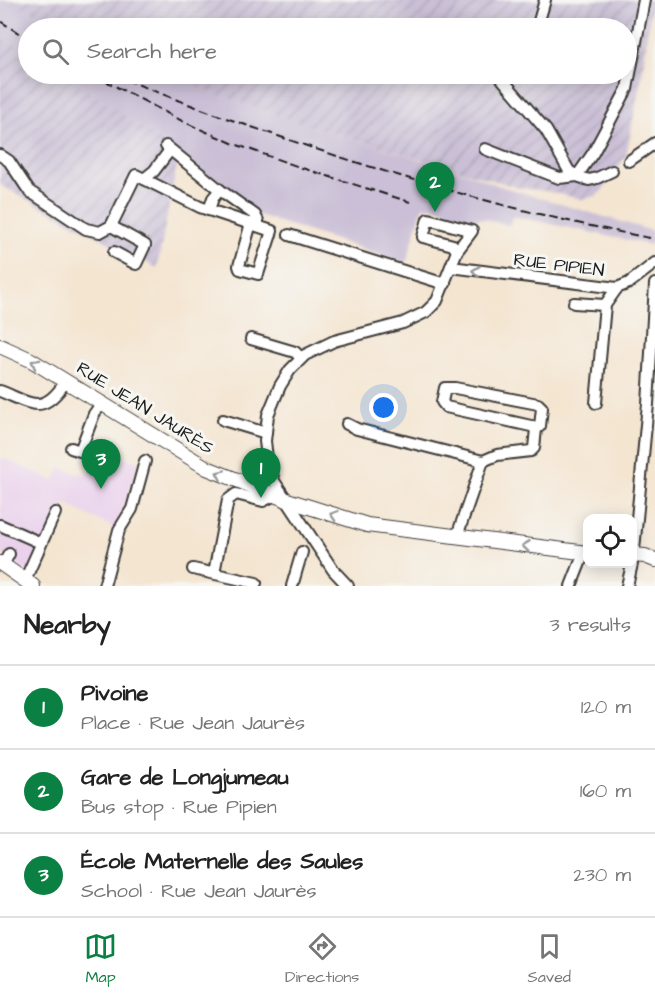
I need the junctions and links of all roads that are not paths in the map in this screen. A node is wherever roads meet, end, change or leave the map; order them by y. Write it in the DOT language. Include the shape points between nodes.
graph roads {
  1 [pos="545,0"];
  2 [pos="644,0"];
  3 [pos="540,18"];
  4 [pos="637,37"];
  5 [pos="507,84"];
  6 [pos="628,84"];
  7 [pos="655,143"];
  8 [pos="485,149"];
  9 [pos="0,155"];
  10 [pos="629,161"];
  11 [pos="612,171"];
  12 [pos="578,176"];
  13 [pos="144,179"];
  14 [pos="220,190"];
  15 [pos="209,210"];
  16 [pos="111,226"];
  17 [pos="289,235"];
  18 [pos="457,251"];
  19 [pos="114,252"];
  20 [pos="655,263"];
  21 [pos="451,267"];
  22 [pos="443,288"];
  23 [pos="617,288"];
  24 [pos="655,291"];
  25 [pos="574,303"];
  26 [pos="605,305"];
  27 [pos="654,333"];
  28 [pos="247,338"];
  29 [pos="0,346"];
  30 [pos="302,358"];
  31 [pos="66,381"];
  32 [pos="0,391"];
  33 [pos="102,403"];
  34 [pos="596,403"];
  35 [pos="652,405"];
  36 [pos="223,420"];
  37 [pos="347,424"];
  38 [pos="536,429"];
  39 [pos="266,434"];
  40 [pos="71,448"];
  41 [pos="145,461"];
  42 [pos="483,461"];
  43 [pos="281,497"];
  44 [pos="55,513"];
  45 [pos="0,525"];
  46 [pos="637,526"];
  47 [pos="457,536"];
  48 [pos="41,543"];
  49 [pos="302,552"];
  50 [pos="583,553"];
  51 [pos="637,557"];
  52 [pos="4,560"];
  53 [pos="583,560"];
  54 [pos="655,560"];
  55 [pos="631,568"];
  56 [pos="193,569"];
  57 [pos="214,573"];
  58 [pos="29,583"];
  59 [pos="256,583"];
  60 [pos="104,586"];
  61 [pos="292,586"];
  62 [pos="348,586"];
  63 [pos="571,586"];
  64 [pos="627,586"];
  1 -- 3 [label="street"];
  2 -- 4 [label="street"];
  5 -- 12 [label="street" via="546,130 569,171"];
  6 -- 12 [label="street"];
  7 -- 10 [label="street"];
  8 -- 12 [label="street" via="559,178"];
  9 -- 16 [label="street" via="9,160 29,191 86,229 100,232"];
  11 -- 12 [label="street" via="589,180"];
  13 -- 14 [label="street" via="154,171 168,148"];
  13 -- 15 [label="street"];
  13 -- 16 [label="street" via="136,175"];
  14 -- 15 [label="street"];
  14 -- 15 [label="street" via="255,215 254,224"];
  16 -- 19 [label="street" via="145,246 136,264"];
  17 -- 22 [label="street"];
  18 -- 18 [label="street" via="472,231 428,219 419,236 453,246"];
  18 -- 21 [label="street"];
  20 -- 23 [label="street, RUE PIPIEN"];
  21 -- 22 [label="street"];
  23 -- 21 [label="street, RUE PIPIEN, one-way"];
  22 -- 30 [label="street" via="432,306 419,316 334,341"];
  23 -- 26 [label="street"];
  24 -- 27 [label="street"];
  25 -- 26 [label="street"];
  26 -- 34 [label="street"];
  27 -- 35 [label="street"];
  28 -- 30 [label="street" via="296,352"];
  31 -- 29 [label="main road, RUE JEAN JAURÈS, one-way"];
  30 -- 39 [label="street" via="290,372 268,415"];
  31 -- 32 [label="street" via="45,404"];
  31 -- 33 [label="main road, RUE JEAN JAURÈS"];
  33 -- 40 [label="street" via="80,451"];
  43 -- 33 [label="main road, RUE JEAN JAURÈS, one-way" via="207,468"];
  35 -- 46 [label="street"];
  36 -- 39 [label="street"];
  37 -- 42 [label="street"];
  38 -- 38 [label="street" via="446,407 443,392 448,387 538,404 542,408 540,426"];
  38 -- 42 [label="street" via="531,452 497,455"];
  39 -- 43 [label="street" via="267,458"];
  41 -- 60 [label="street" via="132,509 119,530"];
  42 -- 47 [label="street"];
  47 -- 43 [label="main road, RUE JEAN JAURÈS, one-way" via="367,525"];
  43 -- 57 [label="street" via="263,501 236,494 228,500"];
  43 -- 62 [label="street"];
  44 -- 48 [label="street"];
  45 -- 48 [label="street"];
  50 -- 47 [label="main road, RUE JEAN JAURÈS, one-way"];
  48 -- 58 [label="street"];
  49 -- 61 [label="street"];
  51 -- 54 [label="main road"];
  52 -- 58 [label="main road"];
  53 -- 63 [label="street"];
  55 -- 64 [label="street"];
  56 -- 57 [label="street"];
  57 -- 59 [label="street"];
}
